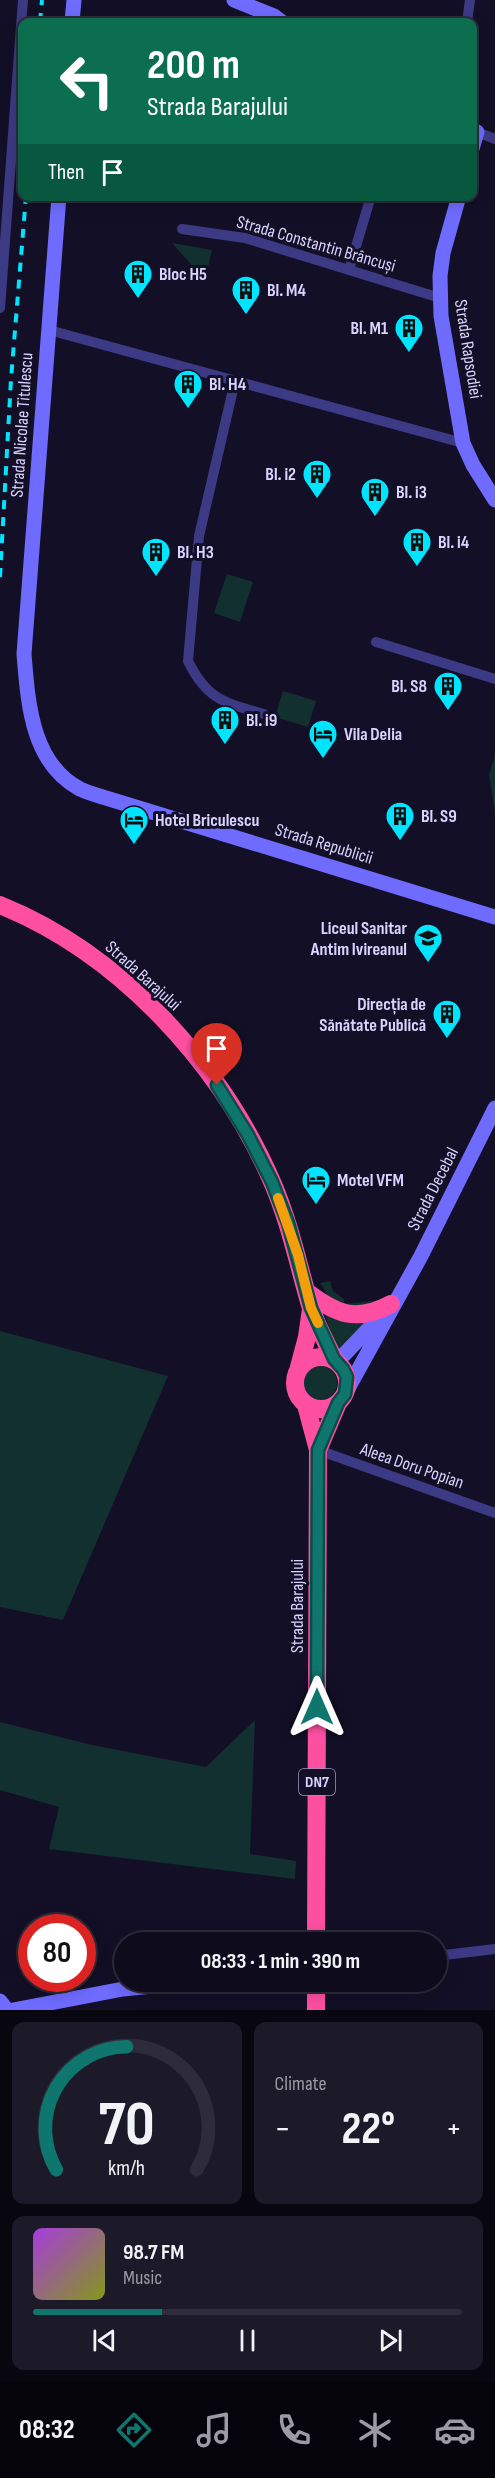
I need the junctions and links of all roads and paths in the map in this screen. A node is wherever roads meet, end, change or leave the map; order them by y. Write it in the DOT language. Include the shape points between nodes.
graph roads {
  1 [pos="23,0"];
  2 [pos="74,0"];
  3 [pos="234,0"];
  4 [pos="467,1"];
  5 [pos="22,18"];
  6 [pos="72,18"];
  7 [pos="277,18"];
  8 [pos="467,18"];
  9 [pos="18,67"];
  10 [pos="477,132"];
  11 [pos="495,139"];
  12 [pos="59,201"];
  13 [pos="370,201"];
  14 [pos="458,201"];
  15 [pos="182,230"];
  16 [pos="349,270"];
  17 [pos="440,298"];
  18 [pos="0,308"];
  19 [pos="49,330"];
  20 [pos="235,381"];
  21 [pos="463,443"];
  22 [pos="495,500"];
  23 [pos="376,642"];
  24 [pos="495,679"];
  25 [pos="264,714"];
  26 [pos="48,760"];
  27 [pos="2,906"];
  28 [pos="495,917"];
  29 [pos="495,1108"];
  30 [pos="404,1286"];
  31 [pos="309,1300"];
  32 [pos="390,1304"];
  33 [pos="335,1361"];
  34 [pos="299,1367"];
  35 [pos="341,1399"];
  36 [pos="306,1405"];
  37 [pos="318,1450"];
  38 [pos="495,1513"];
  39 [pos="316,1932"];
  40 [pos="495,1949"];
  41 [pos="447,1955"];
  42 [pos="114,1991"];
  43 [pos="316,1992"];
  44 [pos="0,2001"];
  45 [pos="7,2010"];
  46 [pos="13,2010"];
  47 [pos="316,2010"];
  1 -- 5 [label="street"];
  2 -- 6 [label="main road"];
  3 -- 7 [label="main road"];
  4 -- 8 [label="street"];
  9 -- 18 [label="street"];
  10 -- 11 [label="street"];
  12 -- 19 [label="main road, Strada Nicolae Titulescu"];
  13 -- 16 [label="street"];
  14 -- 17 [label="main road, Strada Rapsodiei" via="443,253"];
  15 -- 16 [label="street, Strada Constantin Brâncuși" via="244,238"];
  16 -- 17 [label="street, Strada Constantin Brâncuși"];
  17 -- 21 [label="main road, Strada Rapsodiei"];
  19 -- 20 [label="street"];
  19 -- 26 [label="main road, Strada Nicolae Titulescu" via="24,654 32,719"];
  20 -- 21 [label="street"];
  20 -- 25 [label="street" via="199,536 188,661 211,695"];
  21 -- 22 [label="main road, Strada Rapsodiei"];
  23 -- 24 [label="street"];
  26 -- 28 [label="main road, Strada Republicii" via="80,789"];
  27 -- 31 [label="highway, Strada Barajului / DN7" via="53,931 114,974 193,1053 235,1112 265,1168 288,1223"];
  29 -- 30 [label="main road, Strada Decebal"];
  30 -- 32 [label="main road, Strada Decebal"];
  30 -- 35 [label="main road, Strada Decebal"];
  31 -- 32 [label="highway" via="351,1315 369,1314"];
  31 -- 33 [label="highway, Strada Barajului / DN7"];
  31 -- 34 [label="highway, Strada Barajului / DN7" via="307,1336"];
  32 -- 33 [label="main road, Strada Decebal" via="359,1341"];
  33 -- 34 [label="highway" via="311,1358"];
  33 -- 35 [label="highway, DN7" via="347,1377"];
  34 -- 36 [label="highway, DN7" via="294,1385"];
  35 -- 36 [label="highway" via="322,1409"];
  35 -- 37 [label="highway, Strada Barajului / DN7"];
  36 -- 37 [label="highway, Strada Barajului / DN7"];
  37 -- 38 [label="street, Aleea Doru Popian"];
  37 -- 39 [label="highway, Strada Barajului / DN7"];
  40 -- 41 [label="street"];
  42 -- 46 [label="main road"];
  43 -- 47 [label="highway"];
  44 -- 45 [label="main road"];
}
